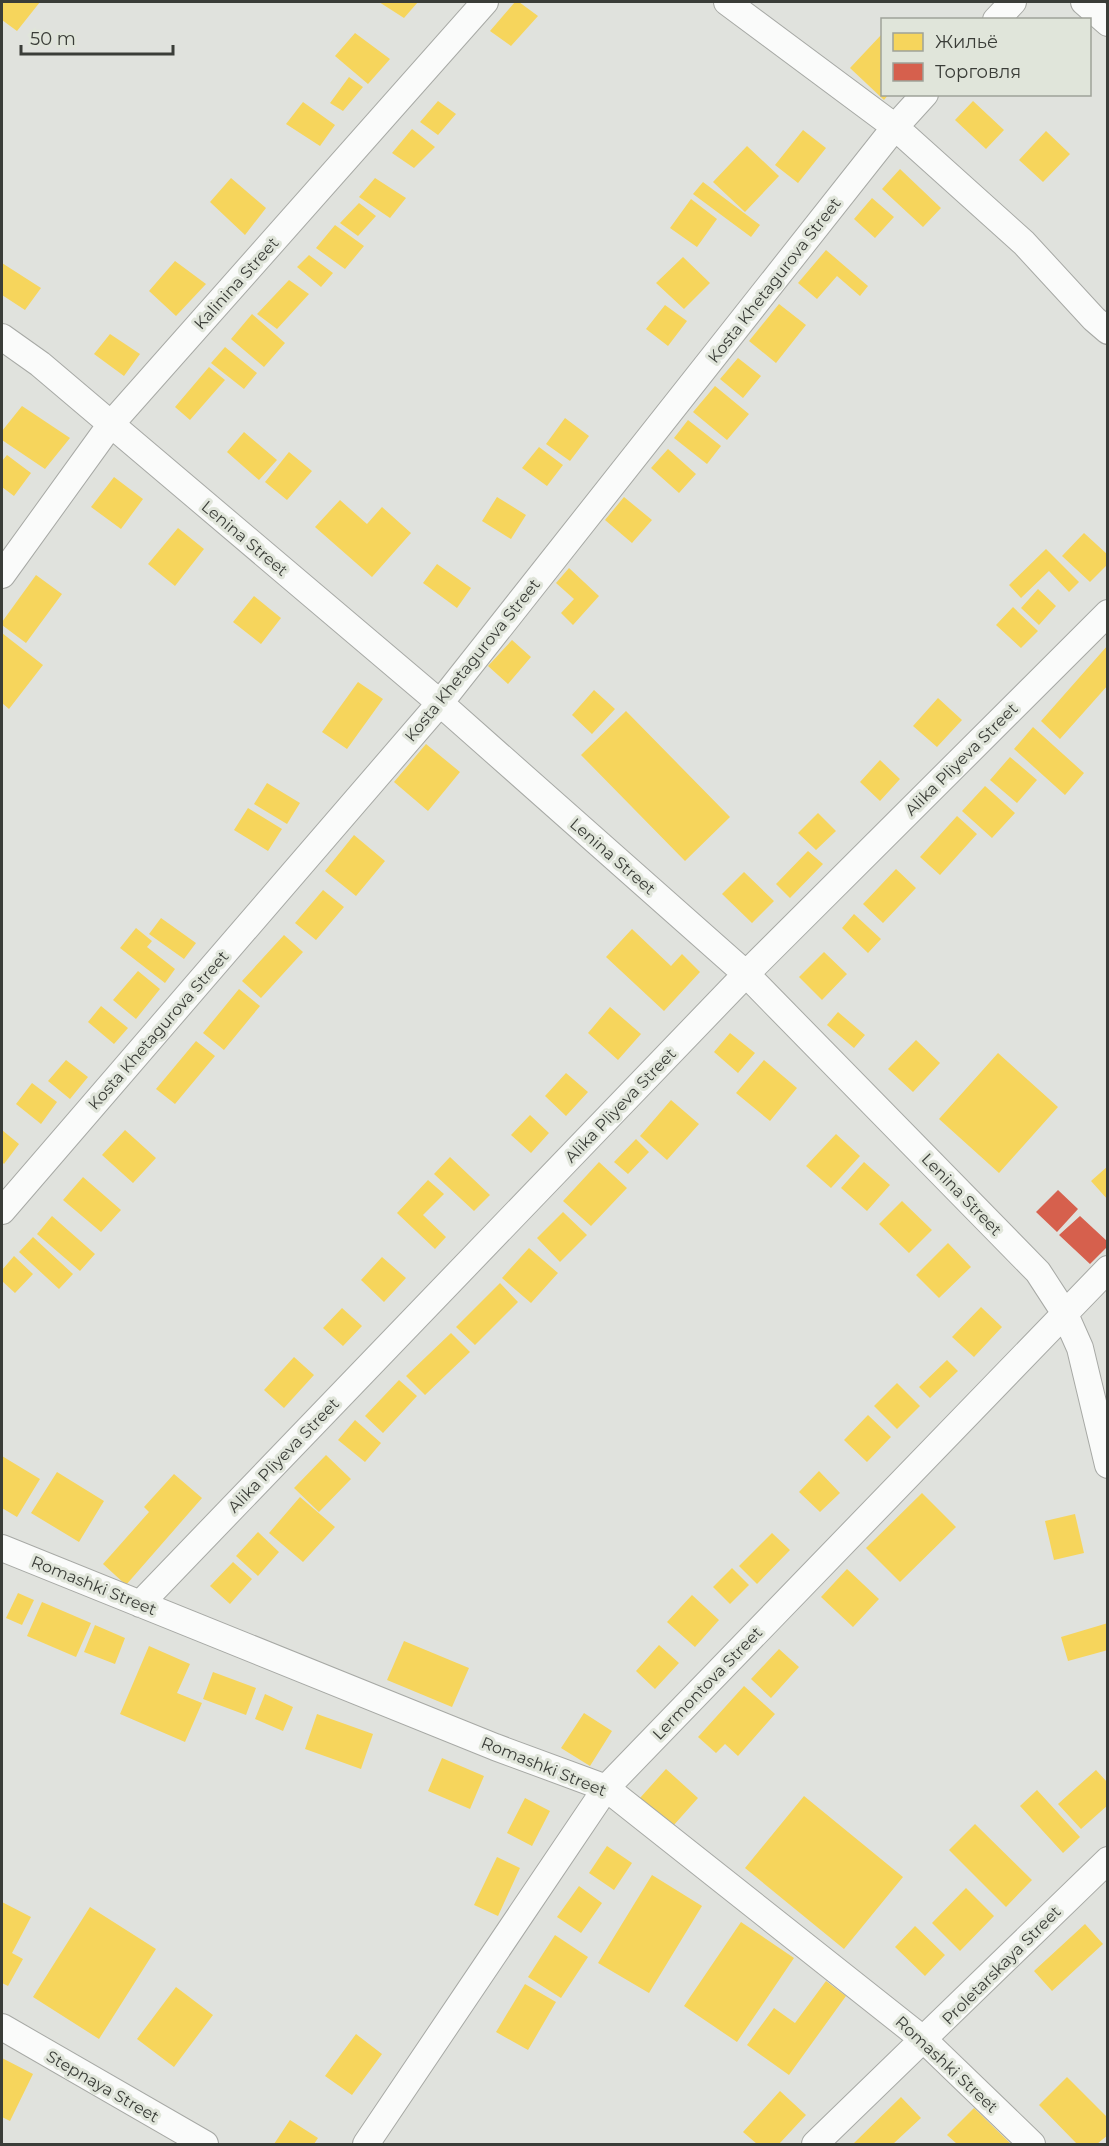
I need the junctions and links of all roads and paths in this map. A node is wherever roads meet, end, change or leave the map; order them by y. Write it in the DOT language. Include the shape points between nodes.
graph roads {
  1 [pos="485,2"];
  2 [pos="727,2"];
  3 [pos="1013,2"];
  4 [pos="1084,2"];
  5 [pos="998,18"];
  6 [pos="1107,23"];
  7 [pos="923,96"];
  8 [pos="895,127"];
  9 [pos="1107,330"];
  10 [pos="2,337"];
  11 [pos="111,424"];
  12 [pos="2,575"];
  13 [pos="1107,613"];
  14 [pos="440,703"];
  15 [pos="746,974"];
  16 [pos="2,1211"];
  17 [pos="1107,1269"];
  18 [pos="1064,1312"];
  19 [pos="1107,1465"];
  20 [pos="2,1548"];
  21 [pos="140,1604"];
  22 [pos="606,1788"];
  23 [pos="1107,1860"];
  24 [pos="2,2027"];
  25 [pos="924,2040"];
  26 [pos="205,2145"];
  27 [pos="366,2145"];
  28 [pos="815,2145"];
  29 [pos="1032,2145"];
  1 -- 11 [label="street, Kalinina Street"];
  2 -- 8 [label="street"];
  3 -- 5 [label="street"];
  4 -- 6 [label="street"];
  7 -- 8 [label="street, Kosta Khetagurova Street"];
  8 -- 9 [label="street" via="1024,243"];
  8 -- 14 [label="street, Kosta Khetagurova Street"];
  10 -- 11 [label="street, Lenina Street"];
  11 -- 12 [label="street, Kalinina Street"];
  11 -- 14 [label="street, Lenina Street"];
  13 -- 15 [label="street, Alika Pliyeva Street"];
  14 -- 15 [label="street, Lenina Street"];
  14 -- 16 [label="street, Kosta Khetagurova Street"];
  15 -- 18 [label="street, Lenina Street" via="1038,1272"];
  15 -- 21 [label="street, Alika Pliyeva Street"];
  17 -- 18 [label="street, Lermontova Street"];
  18 -- 19 [label="street, Lenina Street" via="1080,1348"];
  18 -- 22 [label="street, Lermontova Street"];
  20 -- 21 [label="street, Romashki Street"];
  21 -- 22 [label="street, Romashki Street"];
  22 -- 25 [label="street, Romashki Street"];
  22 -- 27 [label="street, Lermontova Street"];
  23 -- 25 [label="street, Proletarskaya Street"];
  24 -- 26 [label="street, Stepnaya Street"];
  25 -- 28 [label="street, Proletarskaya Street"];
  25 -- 29 [label="street, Romashki Street"];
}
